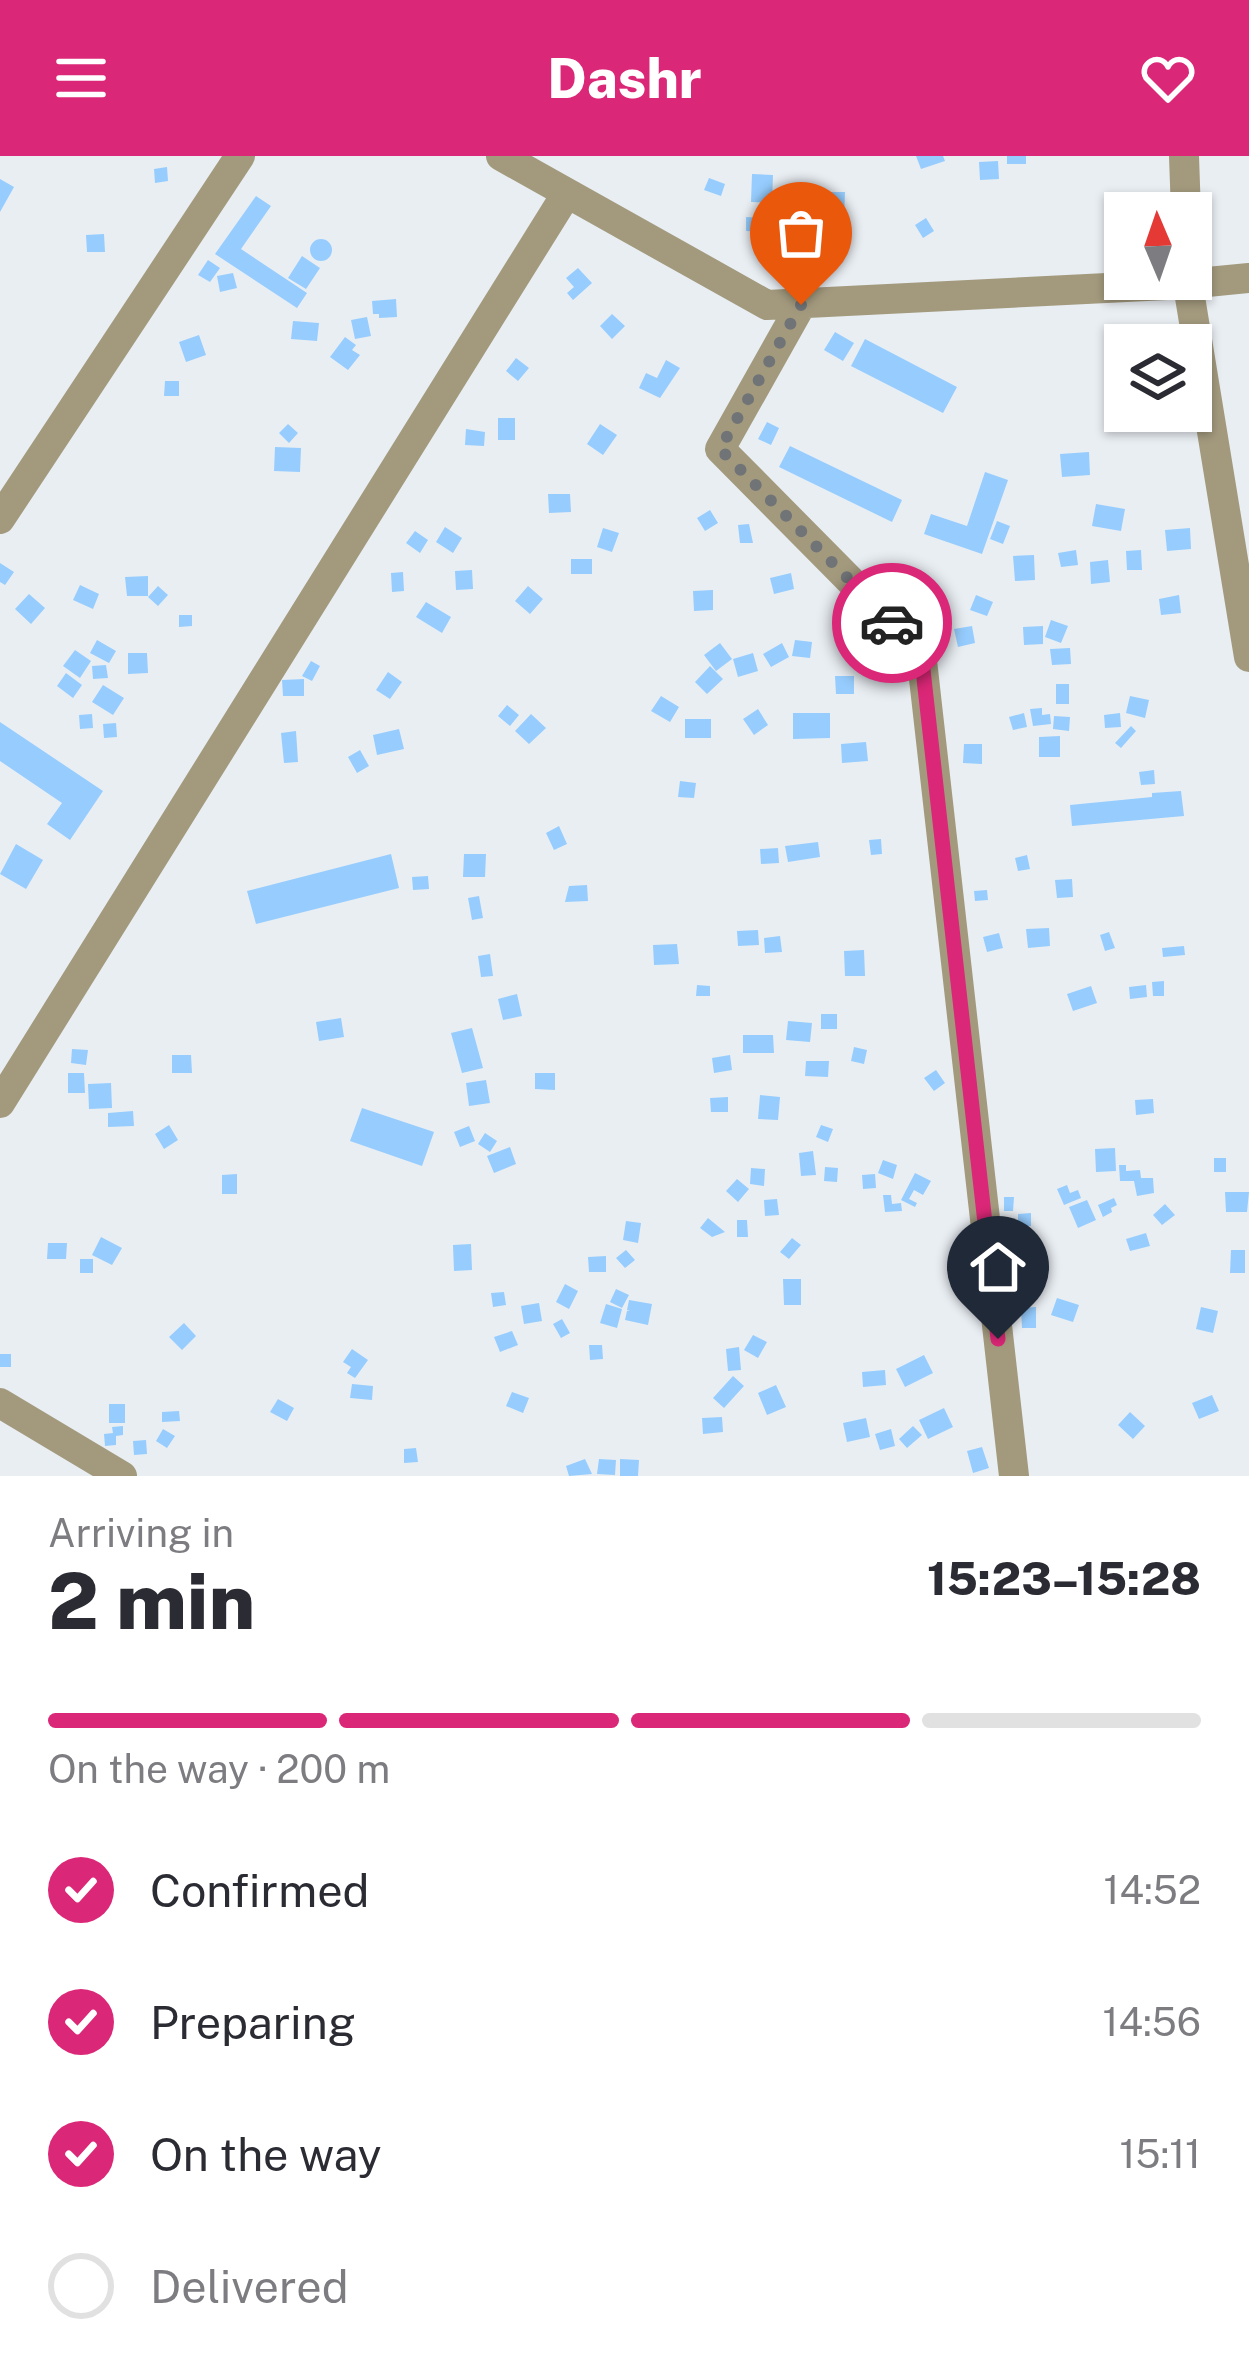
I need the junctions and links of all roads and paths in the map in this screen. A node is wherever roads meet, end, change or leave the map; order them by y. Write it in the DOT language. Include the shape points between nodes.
graph roads {
  1 [pos="240,156"];
  2 [pos="501,156"];
  3 [pos="1184,156"];
  4 [pos="1185,192"];
  5 [pos="567,193"];
  6 [pos="1249,278"];
  7 [pos="1212,280"];
  8 [pos="1104,287"];
  9 [pos="1190,300"];
  10 [pos="801,305"];
  11 [pos="0,519"];
  12 [pos="1249,658"];
  13 [pos="0,1103"];
  14 [pos="0,1402"];
  15 [pos="122,1476"];
  16 [pos="1014,1476"];
  1 -- 11 [label="street"];
  2 -- 5 [label="street"];
  3 -- 4 [label="street"];
  5 -- 10 [label="street" via="767,305"];
  5 -- 13 [label="street"];
  6 -- 7 [label="street"];
  8 -- 10 [label="street"];
  9 -- 12 [label="street"];
  10 -- 16 [label="street" via="720,449 921,652"];
  14 -- 15 [label="street"];
}
